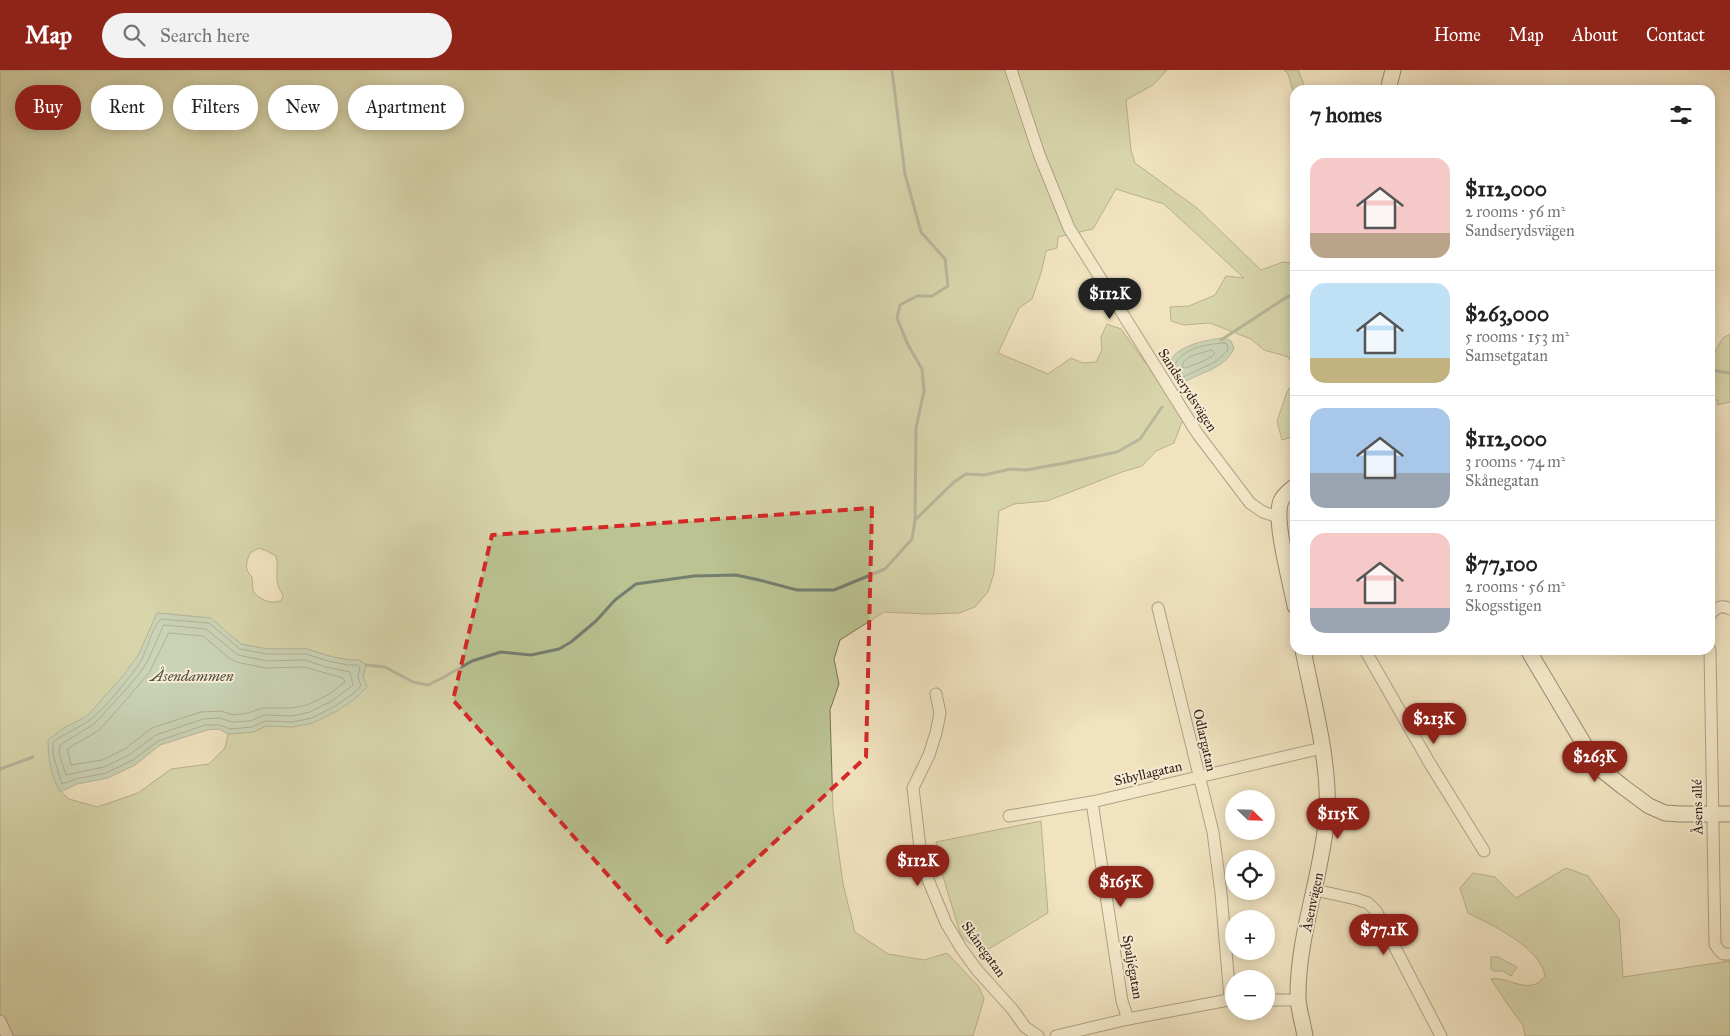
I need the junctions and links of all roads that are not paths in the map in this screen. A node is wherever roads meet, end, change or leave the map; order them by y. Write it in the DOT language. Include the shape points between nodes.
graph roads {
  1 [pos="1011,70"];
  2 [pos="1393,70"];
  3 [pos="1389,85"];
  4 [pos="1290,490"];
  5 [pos="1278,517"];
  6 [pos="1290,580"];
  7 [pos="1158,608"];
  8 [pos="1715,609"];
  9 [pos="1730,609"];
  10 [pos="1303,655"];
  11 [pos="1368,655"];
  12 [pos="1531,655"];
  13 [pos="1710,655"];
  14 [pos="936,694"];
  15 [pos="1322,748"];
  16 [pos="1198,777"];
  17 [pos="1092,802"];
  18 [pos="1730,814"];
  19 [pos="1712,815"];
  20 [pos="1009,816"];
  21 [pos="1484,851"];
  22 [pos="1315,890"];
  23 [pos="1730,954"];
  24 [pos="1229,970"];
  25 [pos="1225,1000"];
  26 [pos="1275,1000"];
  27 [pos="1298,1000"];
  28 [pos="1128,1019"];
  29 [pos="0,1021"];
  30 [pos="7,1036"];
  31 [pos="1038,1036"];
  32 [pos="1056,1036"];
  33 [pos="1305,1036"];
  34 [pos="1441,1036"];
  1 -- 5 [label="street, Sandserydsvägen" via="1039,154 1069,228 1197,433 1250,502 1263,512"];
  2 -- 3 [label="street"];
  4 -- 5 [label="street" via="1281,502"];
  5 -- 6 [label="street"];
  7 -- 16 [label="street, Odlargatan"];
  8 -- 9 [label="street" via="1722,606"];
  10 -- 15 [label="street, Åsenvägen"];
  11 -- 21 [label="street"];
  12 -- 19 [label="street" via="1597,766 1649,806 1665,812"];
  13 -- 19 [label="street, Åsens allé"];
  14 -- 31 [label="street, Skånegatan" via="940,713 936,733 913,788 922,865 946,923 961,948 1025,1027"];
  15 -- 16 [label="street, Sibyllagatan"];
  15 -- 22 [label="street, Åsenvägen" via="1327,814"];
  16 -- 17 [label="street, Sibyllagatan"];
  16 -- 24 [label="street, Odlargatan" via="1213,832"];
  17 -- 20 [label="street, Sibyllagatan"];
  17 -- 28 [label="street, Spaljégatan" via="1122,1001"];
  18 -- 19 [label="street"];
  19 -- 23 [label="street, Åsens allé" via="1715,944 1723,954"];
  22 -- 27 [label="street, Åsenvägen" via="1302,949"];
  22 -- 34 [label="street" via="1356,898 1376,911"];
  25 -- 28 [label="street"];
  26 -- 27 [label="street"];
  27 -- 33 [label="street, Åsenvägen"];
  28 -- 32 [label="street"];
  29 -- 30 [label="street"];
}
